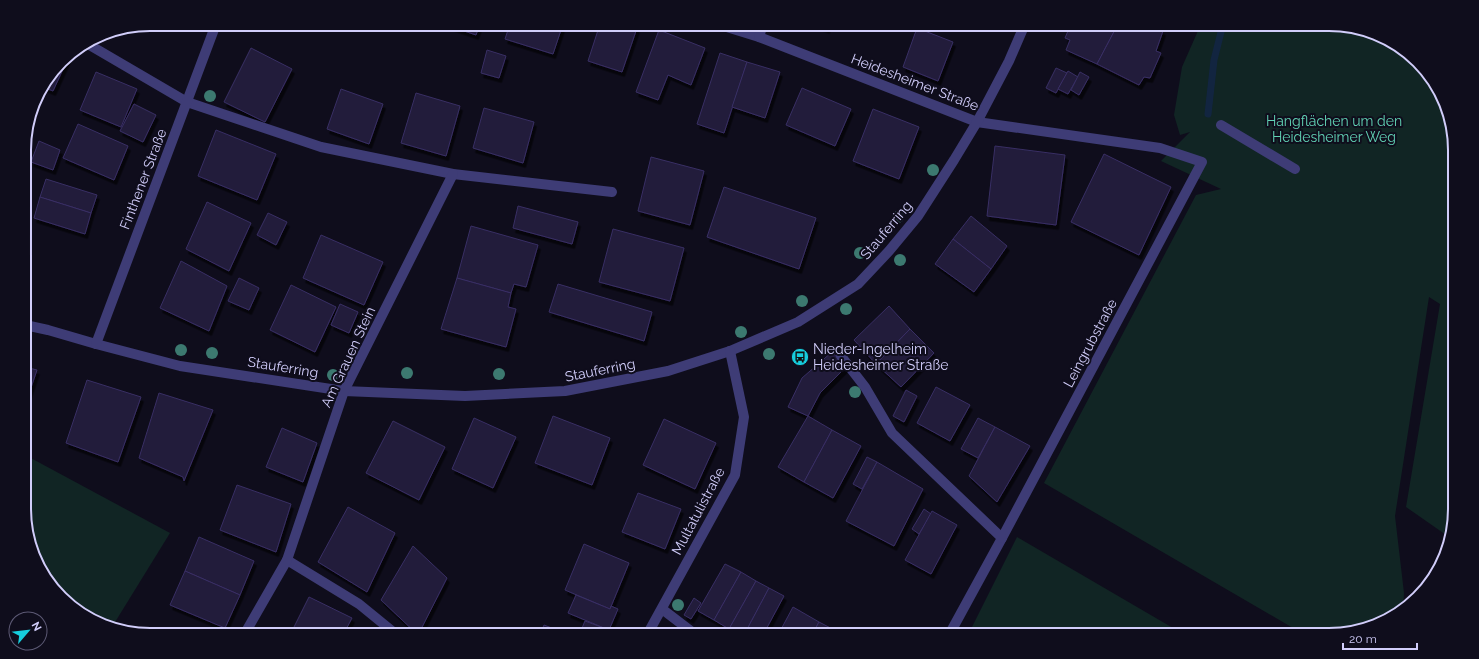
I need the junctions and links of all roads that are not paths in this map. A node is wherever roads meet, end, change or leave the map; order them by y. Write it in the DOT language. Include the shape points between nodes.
graph roads {
  1 [pos="213,31"];
  2 [pos="742,31"];
  3 [pos="761,31"];
  4 [pos="1022,31"];
  5 [pos="759,36"];
  6 [pos="92,46"];
  7 [pos="187,102"];
  8 [pos="977,122"];
  9 [pos="1221,126"];
  10 [pos="1202,162"];
  11 [pos="1295,169"];
  12 [pos="453,174"];
  13 [pos="612,192"];
  14 [pos="31,326"];
  15 [pos="96,344"];
  16 [pos="730,351"];
  17 [pos="841,356"];
  18 [pos="344,391"];
  19 [pos="1002,538"];
  20 [pos="287,560"];
  21 [pos="662,609"];
  22 [pos="248,628"];
  23 [pos="388,628"];
  24 [pos="651,628"];
  25 [pos="687,628"];
  26 [pos="953,628"];
  1 -- 7 [label="street, Finthener Straße"];
  2 -- 5 [label="street, Heidesheimer Straße"];
  3 -- 5 [label="street"];
  4 -- 8 [label="street, Stauferring"];
  5 -- 8 [label="street, Heidesheimer Straße"];
  6 -- 7 [label="street"];
  7 -- 12 [label="street" via="321,146"];
  7 -- 15 [label="street, Finthener Straße"];
  8 -- 10 [label="street, Heidesheimer Straße" via="1160,148"];
  8 -- 16 [label="street, Stauferring" via="918,216 858,284 798,322"];
  9 -- 11 [label="street"];
  10 -- 19 [label="street, Leingrubstraße"];
  12 -- 13 [label="street"];
  12 -- 18 [label="street, Am Grauen Stein"];
  14 -- 15 [label="street, Stauferring"];
  15 -- 18 [label="street, Stauferring" via="180,366"];
  16 -- 18 [label="street, Stauferring" via="668,371 565,391 465,396"];
  16 -- 21 [label="street, Multatulistraße" via="744,417 735,475"];
  17 -- 19 [label="street" via="865,387 892,433"];
  18 -- 20 [label="street, Am Grauen Stein"];
  19 -- 26 [label="street, Leingrubstraße"];
  20 -- 22 [label="street, Am Grauen Stein"];
  20 -- 23 [label="street" via="359,604"];
  21 -- 24 [label="street, Multatulistraße"];
  21 -- 25 [label="street"];
}
